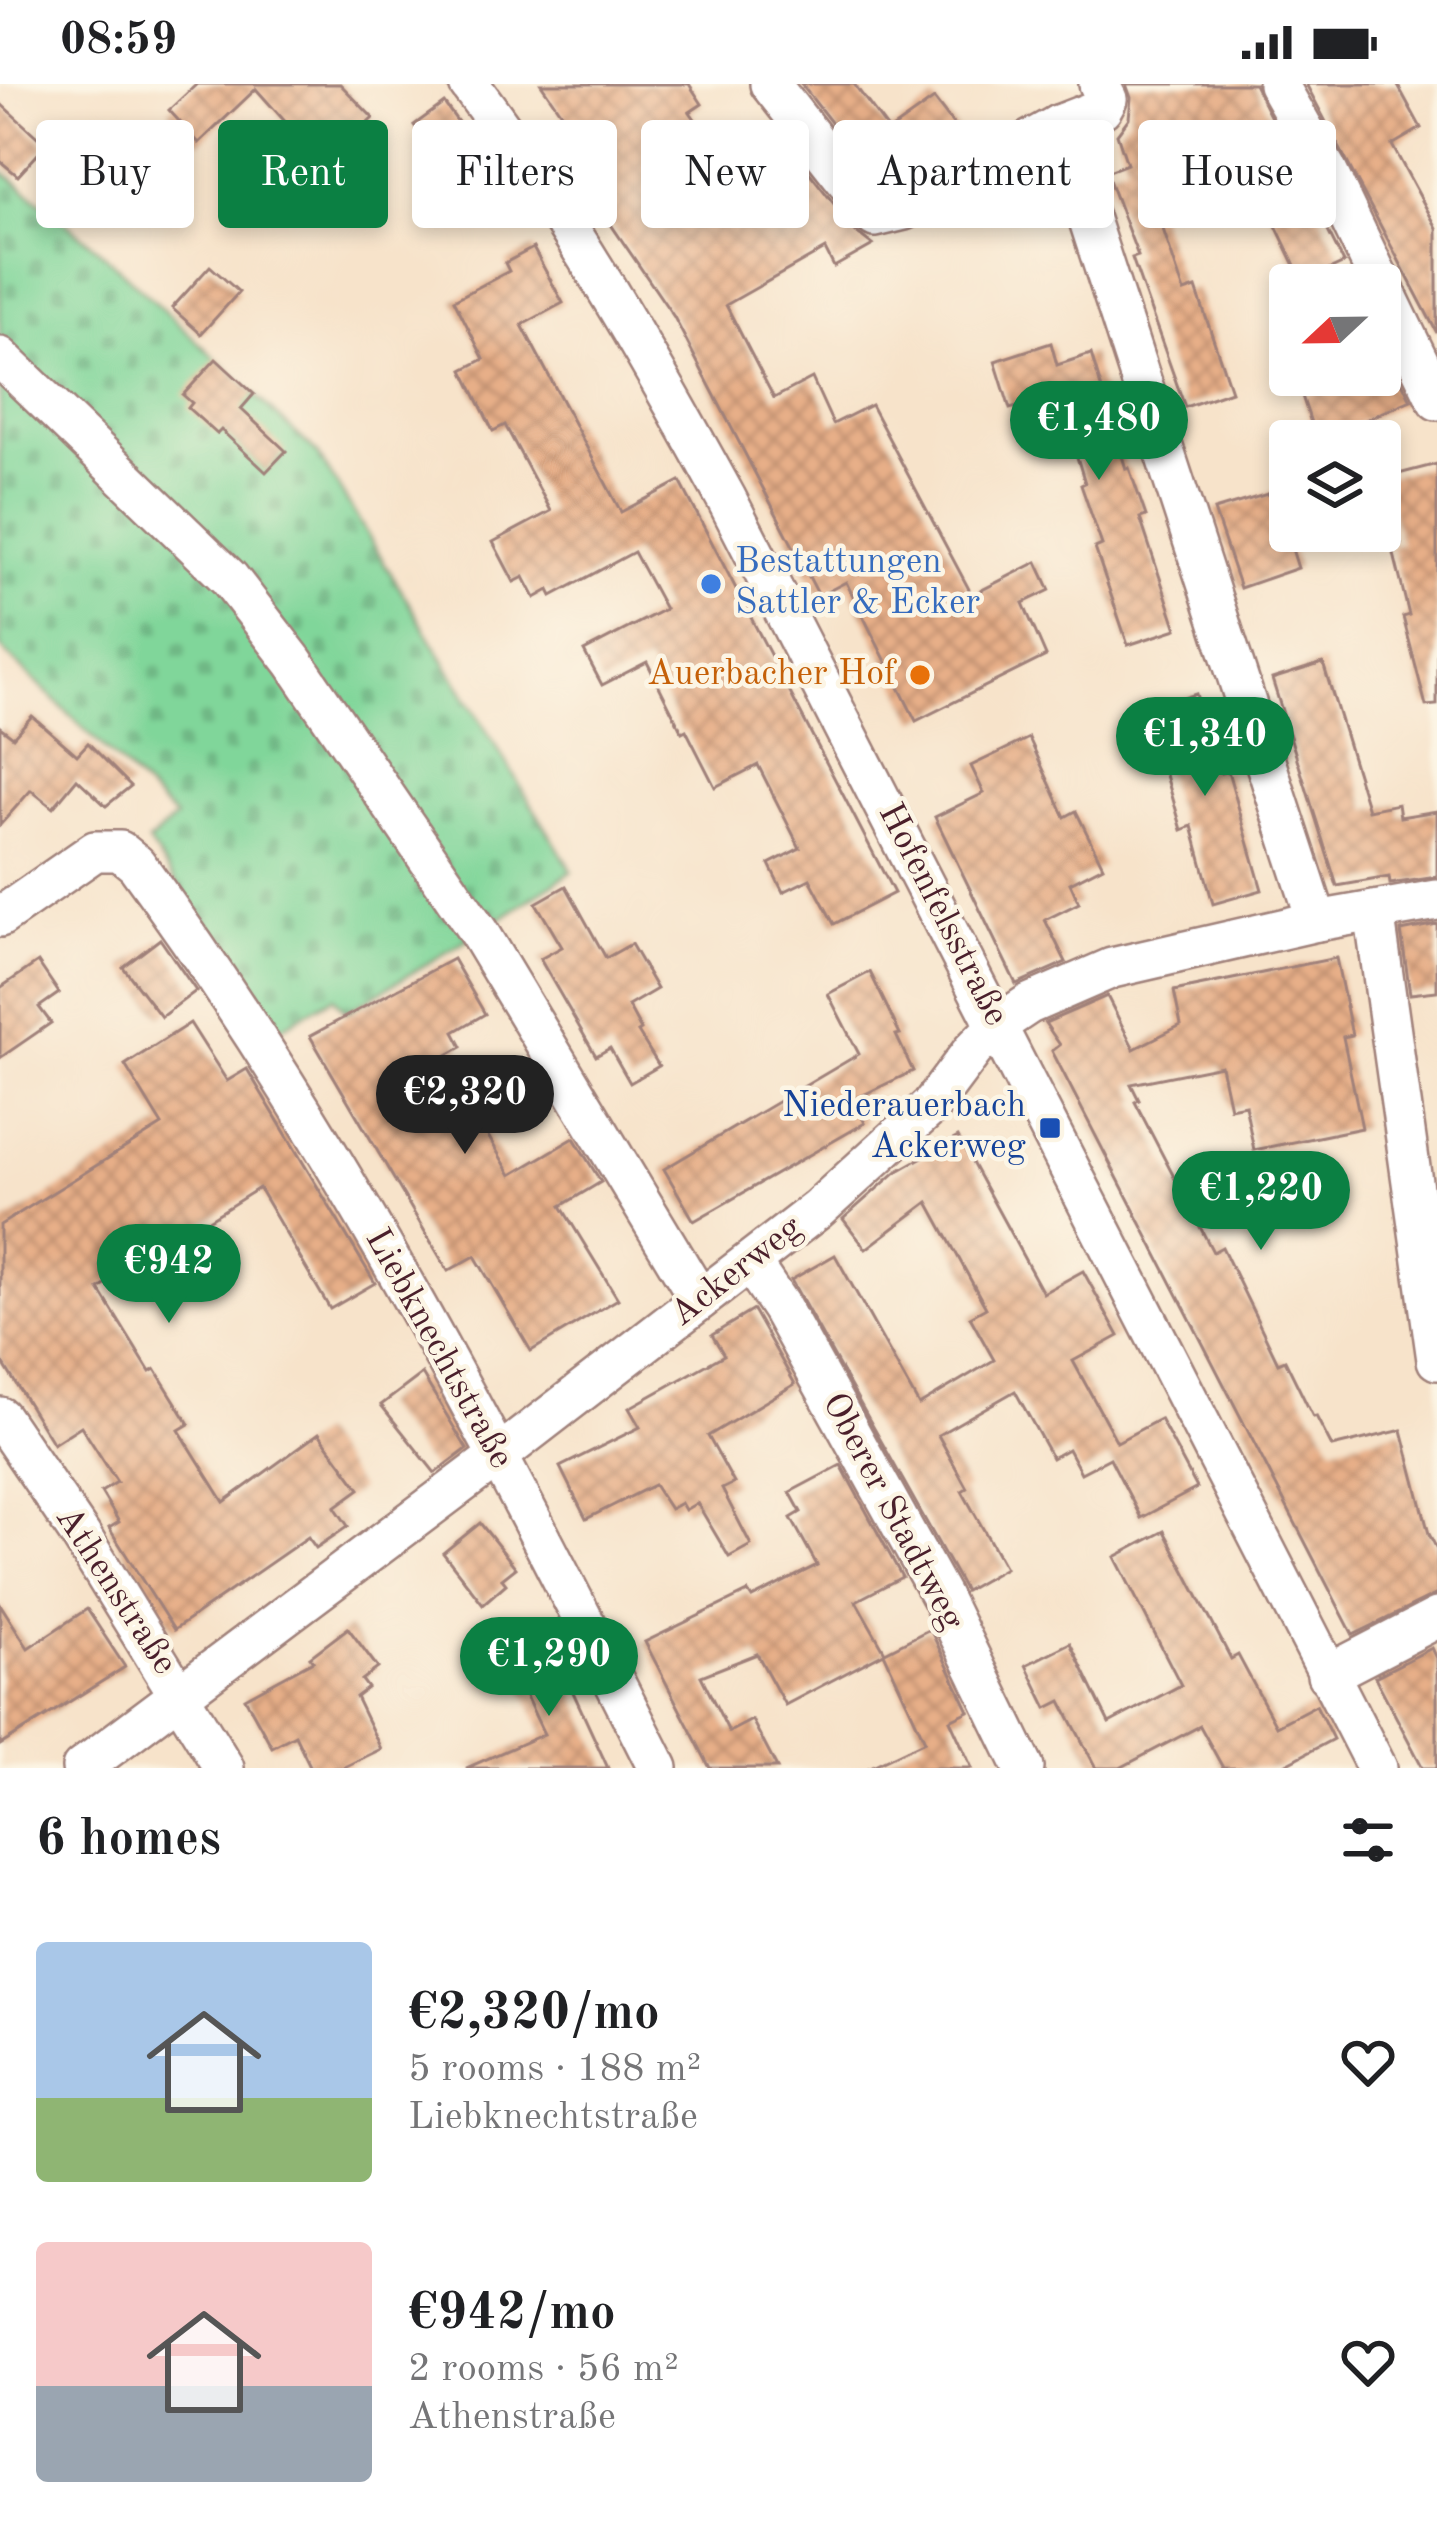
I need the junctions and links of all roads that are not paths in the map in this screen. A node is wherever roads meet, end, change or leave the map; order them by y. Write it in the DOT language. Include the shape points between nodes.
graph roads {
  1 [pos="470,84"];
  2 [pos="770,84"];
  3 [pos="1099,84"];
  4 [pos="1278,84"];
  5 [pos="1071,120"];
  6 [pos="833,164"];
  7 [pos="1092,228"];
  8 [pos="0,357"];
  9 [pos="1437,400"];
  10 [pos="1437,901"];
  11 [pos="1374,910"];
  12 [pos="0,916"];
  13 [pos="1317,921"];
  14 [pos="999,1024"];
  15 [pos="750,1262"];
  16 [pos="700,1300"];
  17 [pos="1437,1360"];
  18 [pos="0,1417"];
  19 [pos="498,1456"];
  20 [pos="1437,1618"];
  21 [pos="1328,1675"];
  22 [pos="182,1694"];
  23 [pos="82,1768"];
  24 [pos="224,1768"];
  25 [pos="658,1768"];
  26 [pos="1024,1768"];
  27 [pos="1377,1768"];
  1 -- 14 [label="street, Hofenfelsstraße" via="645,350"];
  2 -- 6 [label="street"];
  3 -- 5 [label="street" via="1107,99 1102,108"];
  4 -- 9 [label="street"];
  7 -- 13 [label="street"];
  8 -- 16 [label="street" via="229,578 293,661 493,956"];
  10 -- 11 [label="street, Ackerweg"];
  11 -- 13 [label="street, Ackerweg"];
  11 -- 17 [label="street"];
  12 -- 19 [label="street, Liebknechtstraße" via="95,851 120,851 136,864 265,1048"];
  13 -- 14 [label="street, Ackerweg" via="1112,968"];
  14 -- 15 [label="street, Ackerweg" via="891,1145"];
  14 -- 21 [label="street, Hofenfelsstraße"];
  15 -- 16 [label="street, Ackerweg"];
  15 -- 26 [label="street, Oberer Stadtweg" via="940,1595"];
  16 -- 19 [label="street, Ackerweg"];
  18 -- 22 [label="street, Athenstraße"];
  19 -- 22 [label="street, Ackerweg"];
  19 -- 25 [label="street, Liebknechtstraße"];
  20 -- 21 [label="street"];
  21 -- 27 [label="street, Hofenfelsstraße"];
  22 -- 23 [label="street, Ackerweg"];
  22 -- 24 [label="street, Athenstraße"];
}
